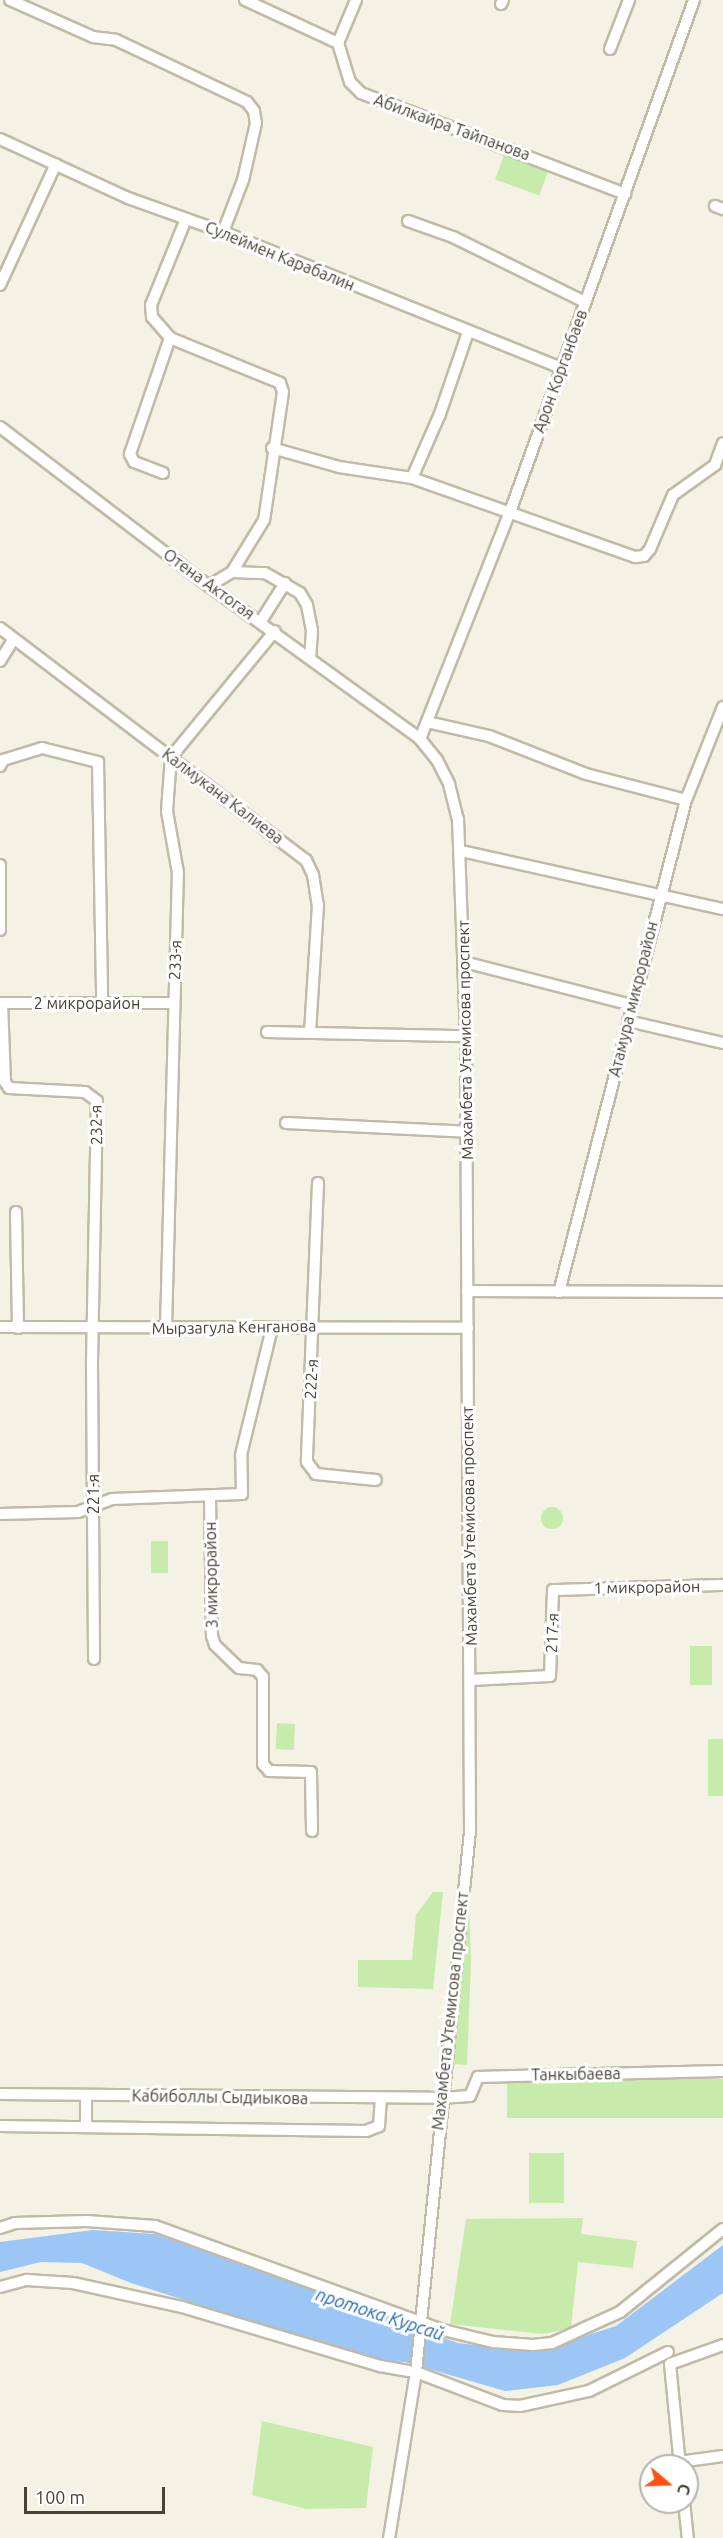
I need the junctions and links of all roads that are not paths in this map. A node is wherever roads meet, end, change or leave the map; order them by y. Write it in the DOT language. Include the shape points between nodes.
graph roads {
  1 [pos="10,0"];
  2 [pos="245,0"];
  3 [pos="356,0"];
  4 [pos="629,0"];
  5 [pos="694,0"];
  6 [pos="338,43"];
  7 [pos="610,49"];
  8 [pos="0,139"];
  9 [pos="56,165"];
  10 [pos="625,194"];
  11 [pos="186,219"];
  12 [pos="408,221"];
  13 [pos="223,232"];
  14 [pos="0,285"];
  15 [pos="585,302"];
  16 [pos="468,332"];
  17 [pos="170,338"];
  18 [pos="562,368"];
  19 [pos="0,427"];
  20 [pos="723,442"];
  21 [pos="272,447"];
  22 [pos="163,473"];
  23 [pos="412,477"];
  24 [pos="510,512"];
  25 [pos="232,572"];
  26 [pos="285,583"];
  27 [pos="209,586"];
  28 [pos="261,621"];
  29 [pos="0,628"];
  30 [pos="275,631"];
  31 [pos="14,639"];
  32 [pos="310,657"];
  33 [pos="0,661"];
  34 [pos="722,708"];
  35 [pos="428,722"];
  36 [pos="420,739"];
  37 [pos="171,757"];
  38 [pos="1,761"];
  39 [pos="686,800"];
  40 [pos="461,851"];
  41 [pos="0,865"];
  42 [pos="660,894"];
  43 [pos="723,909"];
  44 [pos="0,930"];
  45 [pos="464,962"];
  46 [pos="1,1003"];
  47 [pos="102,1003"];
  48 [pos="174,1004"];
  49 [pos="631,1005"];
  50 [pos="628,1021"];
  51 [pos="267,1032"];
  52 [pos="310,1032"];
  53 [pos="466,1036"];
  54 [pos="723,1043"];
  55 [pos="286,1124"];
  56 [pos="467,1132"];
  57 [pos="318,1183"];
  58 [pos="16,1212"];
  59 [pos="467,1291"];
  60 [pos="559,1292"];
  61 [pos="723,1292"];
  62 [pos="313,1326"];
  63 [pos="0,1328"];
  64 [pos="18,1328"];
  65 [pos="93,1328"];
  66 [pos="166,1328"];
  67 [pos="272,1328"];
  68 [pos="468,1328"];
  69 [pos="376,1480"];
  70 [pos="210,1497"];
  71 [pos="93,1509"];
  72 [pos="0,1515"];
  73 [pos="723,1586"];
  74 [pos="553,1590"];
  75 [pos="94,1659"];
  76 [pos="471,1680"];
  77 [pos="312,1831"];
  78 [pos="723,2072"];
  79 [pos="0,2094"];
  80 [pos="86,2095"];
  81 [pos="381,2098"];
  82 [pos="441,2098"];
  83 [pos="0,2126"];
  84 [pos="86,2127"];
  85 [pos="0,2228"];
  86 [pos="723,2229"];
  87 [pos="0,2287"];
  88 [pos="421,2322"];
  89 [pos="723,2344"];
  90 [pos="668,2352"];
  91 [pos="412,2372"];
  92 [pos="678,2454"];
  93 [pos="723,2456"];
  94 [pos="699,2460"];
  95 [pos="685,2514"];
  96 [pos="389,2538"];
  97 [pos="688,2538"];
  1 -- 13 [label="street" via="93,37 116,40 247,102 256,123 243,180"];
  2 -- 6 [label="street"];
  3 -- 6 [label="street"];
  4 -- 7 [label="street"];
  5 -- 10 [label="street, Арон Корганбаев"];
  6 -- 10 [label="street, Абилкайра Тайпанова" via="350,82 362,93"];
  8 -- 9 [label="street, Сулеймен Карабалин"];
  9 -- 11 [label="street, Сулеймен Карабалин"];
  9 -- 14 [label="street"];
  10 -- 15 [label="street, Арон Корганбаев"];
  11 -- 13 [label="street, Сулеймен Карабалин"];
  11 -- 17 [label="street" via="151,305 152,317"];
  12 -- 15 [label="street" via="453,237"];
  13 -- 16 [label="street, Сулеймен Карабалин"];
  15 -- 18 [label="street, Арон Корганбаев"];
  16 -- 18 [label="street, Сулеймен Карабалин"];
  16 -- 23 [label="street" via="440,414"];
  17 -- 21 [label="street" via="280,383 283,392"];
  17 -- 22 [label="street" via="130,454 134,462"];
  18 -- 24 [label="street, Арон Корганбаев"];
  19 -- 27 [label="street, Отена Актогая"];
  20 -- 24 [label="street" via="715,465 673,495 644,556 624,556"];
  21 -- 23 [label="street" via="339,467"];
  21 -- 25 [label="street" via="271,492 264,520"];
  23 -- 24 [label="street"];
  24 -- 35 [label="street, Арон Корганбаев"];
  25 -- 26 [label="street" via="251,570"];
  25 -- 27 [label="street"];
  26 -- 28 [label="street"];
  26 -- 32 [label="street" via="300,593 308,605"];
  27 -- 28 [label="street, Отена Актогая"];
  28 -- 30 [label="street, Отена Актогая"];
  29 -- 31 [label="street, Калмукана Калиева"];
  30 -- 32 [label="street, Отена Актогая"];
  30 -- 37 [label="street"];
  31 -- 33 [label="street"];
  31 -- 37 [label="street, Калмукана Калиева"];
  32 -- 36 [label="street, Отена Актогая"];
  34 -- 39 [label="street, Атамура микрорайон"];
  35 -- 36 [label="street, Арон Корганбаев"];
  35 -- 39 [label="street" via="489,736 586,774"];
  36 -- 40 [label="street, Махамбета Утемисова проспект" via="449,784"];
  37 -- 48 [label="street, 233-я" via="167,811 178,873"];
  37 -- 52 [label="street, Калмукана Калиева" via="306,860 318,905"];
  38 -- 47 [label="street" via="42,748 98,762"];
  39 -- 42 [label="street, Атамура микрорайон"];
  40 -- 42 [label="street"];
  40 -- 45 [label="street, Махамбета Утемисова проспект"];
  41 -- 44 [label="street"];
  42 -- 43 [label="street"];
  42 -- 49 [label="street, Атамура микрорайон"];
  45 -- 49 [label="street"];
  45 -- 53 [label="street, Махамбета Утемисова проспект"];
  46 -- 47 [label="street, 2 микрорайон"];
  46 -- 65 [label="street, 232-я" via="5,1082 9,1088 85,1092 98,1101"];
  47 -- 48 [label="street, 2 микрорайон"];
  48 -- 66 [label="street, 233-я"];
  49 -- 50 [label="street, Атамура микрорайон"];
  50 -- 54 [label="street"];
  50 -- 60 [label="street, Атамура микрорайон"];
  51 -- 52 [label="street"];
  52 -- 53 [label="street"];
  53 -- 56 [label="street, Махамбета Утемисова проспект"];
  55 -- 56 [label="street"];
  56 -- 59 [label="street, Махамбета Утемисова проспект"];
  57 -- 62 [label="street, 222-я"];
  58 -- 64 [label="street"];
  59 -- 60 [label="street"];
  59 -- 68 [label="street, Махамбета Утемисова проспект"];
  60 -- 61 [label="street"];
  62 -- 67 [label="street, Мырзагула Кенганова"];
  62 -- 68 [label="street, Мырзагула Кенганова"];
  62 -- 69 [label="street, 222-я" via="310,1470 316,1474"];
  63 -- 64 [label="street, Мырзагула Кенганова"];
  64 -- 65 [label="street, Мырзагула Кенганова"];
  65 -- 66 [label="street, Мырзагула Кенганова"];
  65 -- 71 [label="street, 221-я"];
  66 -- 67 [label="street, Мырзагула Кенганова"];
  67 -- 70 [label="street" via="241,1455 242,1494"];
  68 -- 76 [label="street, Махамбета Утемисова проспект"];
  70 -- 71 [label="street" via="112,1499"];
  70 -- 77 [label="street, 3 микрорайон" via="212,1636 215,1645 239,1668 257,1670 263,1677 262,1764 269,1771 311,1772"];
  71 -- 72 [label="street"];
  71 -- 75 [label="street, 221-я"];
  73 -- 74 [label="street, 1 микрорайон"];
  74 -- 76 [label="street, 217-я" via="550,1676"];
  76 -- 82 [label="street, Махамбета Утемисова проспект" via="470,1831"];
  78 -- 82 [label="street, Танкыбаева" via="478,2077 470,2096"];
  79 -- 80 [label="street, Кабиболлы Сыдиыкова"];
  80 -- 81 [label="street, Кабиболлы Сыдиыкова"];
  80 -- 84 [label="street"];
  81 -- 82 [label="street, Кабиболлы Сыдиыкова"];
  81 -- 84 [label="street" via="379,2126 366,2131"];
  82 -- 88 [label="street, Махамбета Утемисова проспект"];
  83 -- 84 [label="street"];
  85 -- 88 [label="street" via="15,2223 87,2221 155,2226"];
  86 -- 88 [label="street" via="620,2312 552,2343 494,2342"];
  87 -- 91 [label="street" via="27,2280 73,2283 234,2321 380,2366"];
  88 -- 91 [label="street, Махамбета Утемисова проспект"];
  89 -- 92 [label="street" via="670,2364"];
  90 -- 91 [label="street" via="589,2391 520,2406 503,2405"];
  91 -- 96 [label="street, Махамбета Утемисова проспект"];
  93 -- 94 [label="street"];
  95 -- 97 [label="street"];
}
